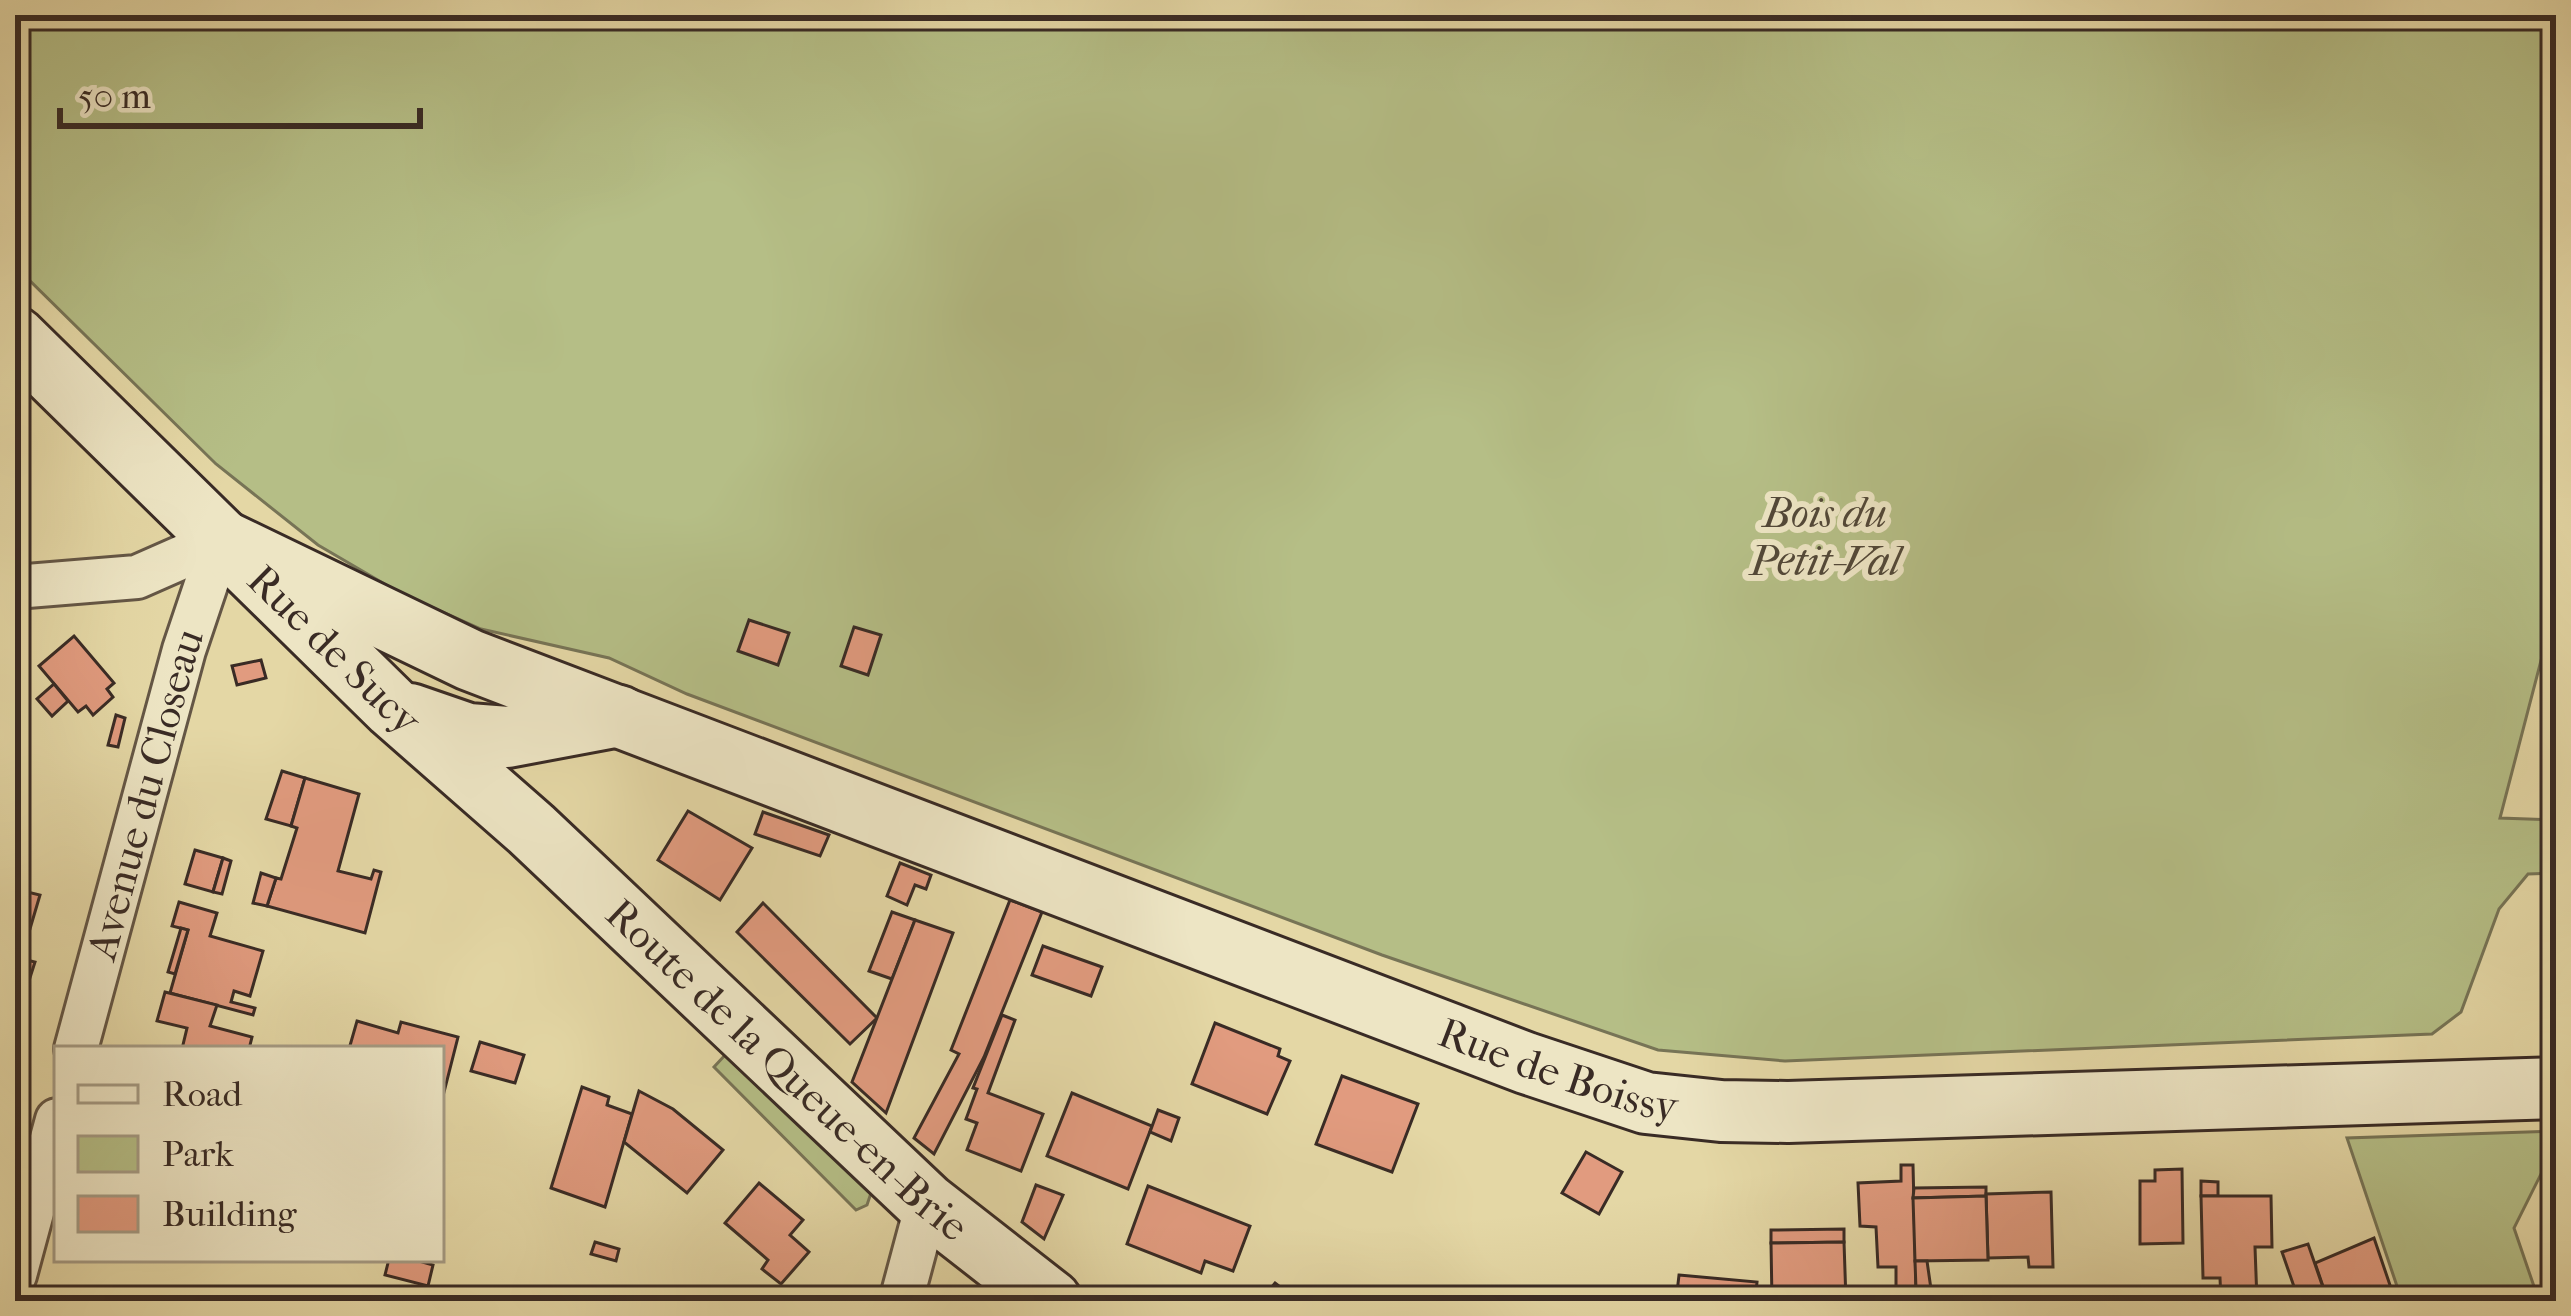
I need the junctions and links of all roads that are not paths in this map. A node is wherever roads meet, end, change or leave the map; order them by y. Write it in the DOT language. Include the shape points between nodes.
graph roads {
  1 [pos="15,338"];
  2 [pos="221,541"];
  3 [pos="15,587"];
  4 [pos="470,660"];
  5 [pos="392,708"];
  6 [pos="619,716"];
  7 [pos="508,737"];
  8 [pos="531,829"];
  9 [pos="77,1046"];
  10 [pos="2556,1088"];
  11 [pos="54,1131"];
  12 [pos="927,1204"];
  13 [pos="15,1275"];
  14 [pos="901,1301"];
  15 [pos="1051,1301"];
  1 -- 2 [label="street, Rue de Sucy"];
  2 -- 3 [label="street" via="137,577"];
  2 -- 4 [label="street, Rue de Boissy"];
  2 -- 5 [label="street, Rue de Sucy"];
  2 -- 9 [label="street, Avenue du Closeau"];
  4 -- 6 [label="street, Rue de Boissy"];
  4 -- 7 [label="street, Rue de Sucy"];
  5 -- 7 [label="street" via="468,734"];
  5 -- 8 [label="street, Rue de Sucy"];
  6 -- 7 [label="street"];
  6 -- 10 [label="street, Rue de Boissy" via="1646,1103 1788,1112"];
  7 -- 8 [label="street, Rue de Sucy"];
  8 -- 12 [label="street, Route de la Queue-en-Brie"];
  11 -- 13 [label="street"];
  12 -- 14 [label="street"];
  12 -- 15 [label="street, Route de la Queue-en-Brie"];
}
